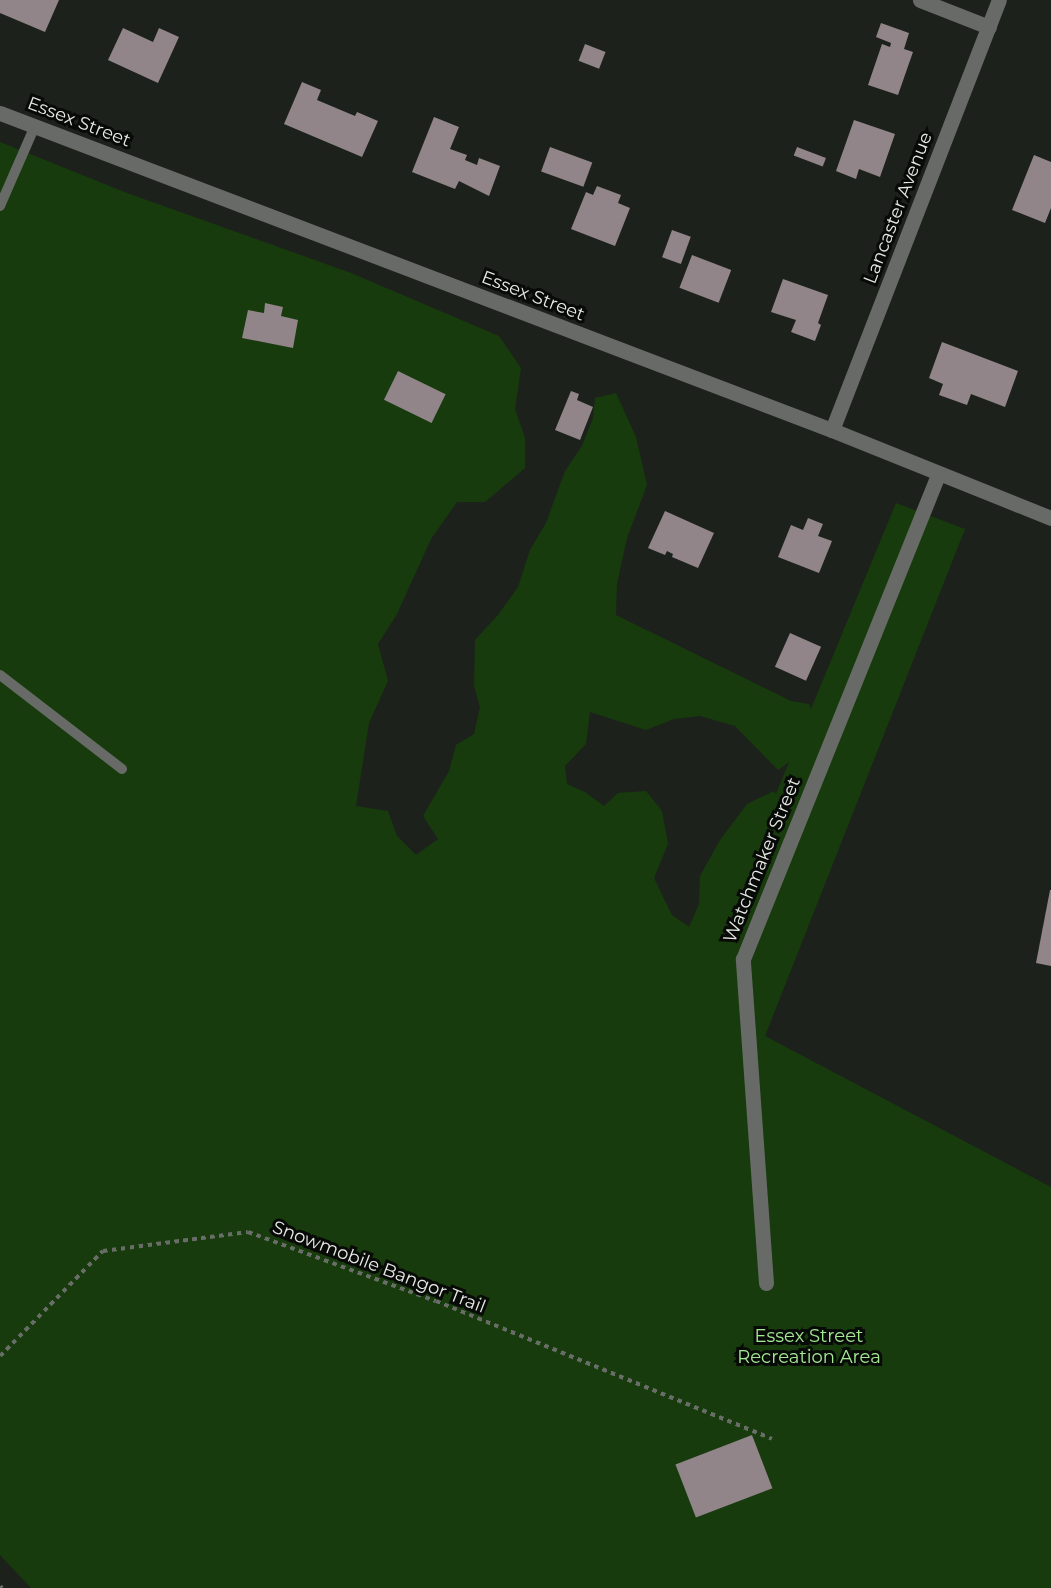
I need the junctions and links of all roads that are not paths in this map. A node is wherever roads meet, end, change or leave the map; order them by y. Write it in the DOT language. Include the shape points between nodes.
graph roads {
  1 [pos="920,0"];
  2 [pos="999,0"];
  3 [pos="989,27"];
  4 [pos="0,112"];
  5 [pos="35,126"];
  6 [pos="0,206"];
  7 [pos="832,430"];
  8 [pos="938,475"];
  9 [pos="1051,518"];
  10 [pos="0,675"];
  11 [pos="122,769"];
  12 [pos="766,1283"];
  1 -- 3 [label="street"];
  2 -- 3 [label="street, Lancaster Avenue"];
  3 -- 7 [label="street, Lancaster Avenue"];
  4 -- 5 [label="street, Essex Street"];
  5 -- 6 [label="lane"];
  5 -- 7 [label="street, Essex Street"];
  7 -- 8 [label="street, Essex Street"];
  8 -- 9 [label="street, Essex Street"];
  8 -- 12 [label="street, Watchmaker Street" via="743,959"];
  10 -- 11 [label="lane"];
}
